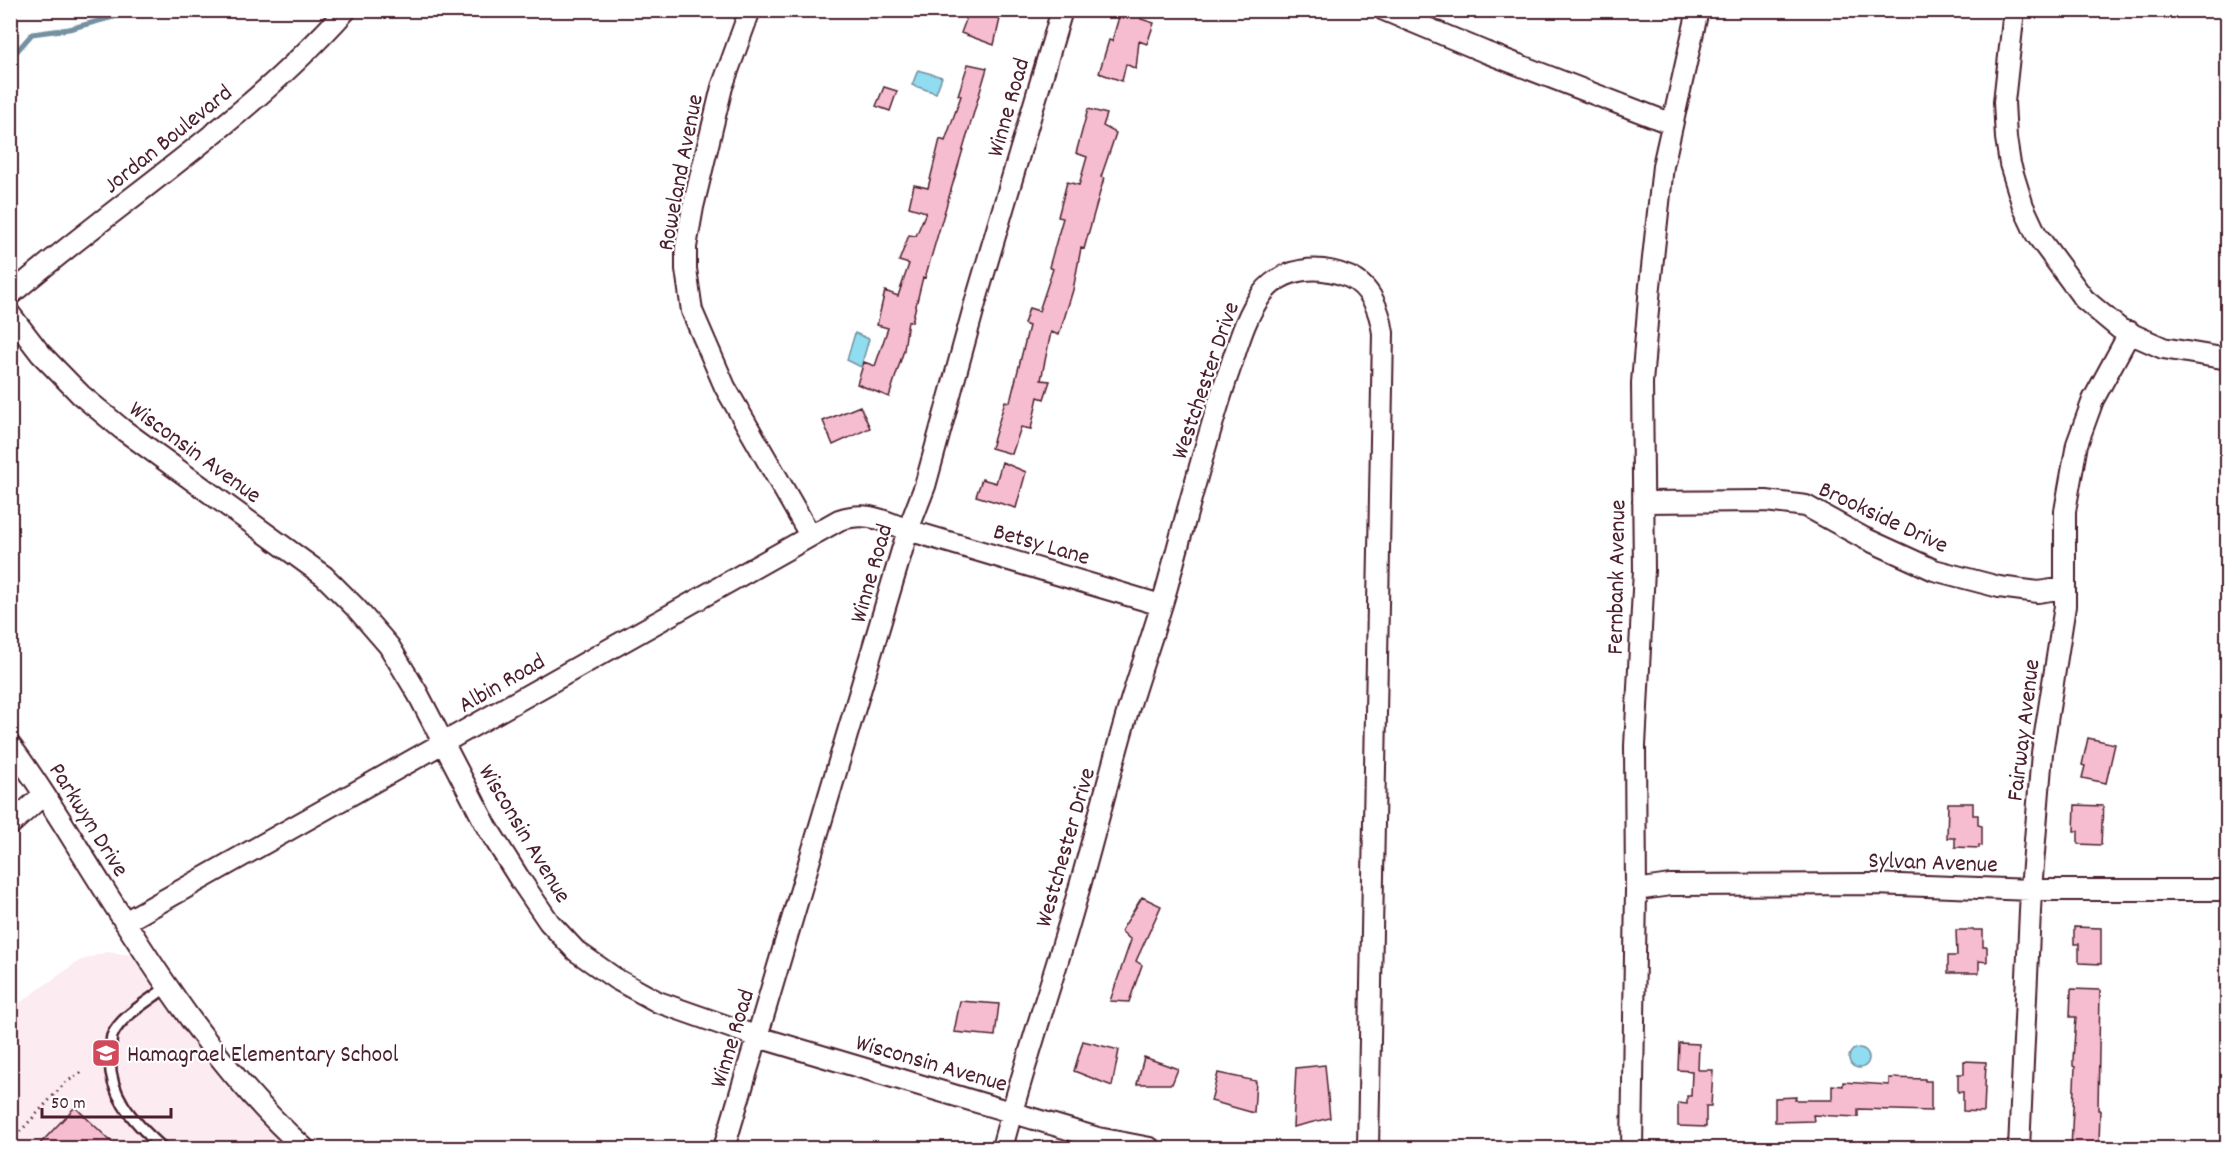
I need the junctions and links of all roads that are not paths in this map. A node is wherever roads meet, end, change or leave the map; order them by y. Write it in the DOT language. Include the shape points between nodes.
graph roads {
  1 [pos="346,10"];
  2 [pos="750,10"];
  3 [pos="1062,10"];
  4 [pos="1384,10"];
  5 [pos="1698,10"];
  6 [pos="2014,10"];
  7 [pos="1672,124"];
  8 [pos="10,295"];
  9 [pos="10,314"];
  10 [pos="2130,332"];
  11 [pos="2228,359"];
  12 [pos="1643,502"];
  13 [pos="908,530"];
  14 [pos="810,535"];
  15 [pos="2065,588"];
  16 [pos="1161,605"];
  17 [pos="445,743"];
  18 [pos="10,745"];
  19 [pos="44,794"];
  20 [pos="10,825"];
  21 [pos="1636,890"];
  22 [pos="2031,890"];
  23 [pos="2228,890"];
  24 [pos="125,922"];
  25 [pos="168,986"];
  26 [pos="758,1037"];
  27 [pos="1011,1112"];
  28 [pos="163,1149"];
  29 [pos="304,1149"];
  30 [pos="724,1149"];
  31 [pos="1002,1149"];
  32 [pos="1150,1149"];
  33 [pos="1368,1149"];
  34 [pos="1632,1149"];
  35 [pos="2019,1149"];
  1 -- 8 [label="street, Jordan Boulevard" via="262,95"];
  2 -- 14 [label="street, Roweland Avenue" via="722,87 693,207 686,269 692,311 725,387"];
  3 -- 13 [label="street, Winne Road" via="925,486"];
  4 -- 7 [label="street"];
  5 -- 7 [label="street, Fernbank Avenue"];
  6 -- 10 [label="street" via="2004,102 2010,164 2024,206 2036,234 2084,299 2120,329"];
  7 -- 12 [label="street, Fernbank Avenue" via="1663,166 1642,383"];
  9 -- 17 [label="street, Wisconsin Avenue" via="40,353 89,402 324,576 389,646"];
  10 -- 11 [label="street" via="2163,348"];
  10 -- 15 [label="street, Fairway Avenue" via="2093,400 2077,444 2065,511"];
  12 -- 15 [label="street, Brookside Drive" via="1766,501 1806,506 1934,570 2038,592"];
  12 -- 21 [label="street, Fernbank Avenue" via="1644,570 1635,746"];
  13 -- 14 [label="street, Albin Road" via="856,514"];
  13 -- 16 [label="street, Betsy Lane"];
  13 -- 26 [label="street, Winne Road"];
  14 -- 17 [label="street, Albin Road"];
  15 -- 22 [label="street, Fairway Avenue" via="2042,753"];
  16 -- 27 [label="street, Westchester Drive"];
  16 -- 33 [label="street, Westchester Drive" via="1217,406 1254,307 1269,286 1293,272 1325,269 1352,278 1374,301 1383,333"];
  17 -- 24 [label="street, Albin Road"];
  17 -- 26 [label="street, Wisconsin Avenue" via="487,827 519,878 549,922 576,951 658,1002"];
  18 -- 19 [label="street, Parkwyn Drive"];
  19 -- 20 [label="street"];
  19 -- 24 [label="street, Parkwyn Drive"];
  21 -- 22 [label="street, Sylvan Avenue" via="1670,885 1874,884"];
  21 -- 34 [label="street, Fernbank Avenue"];
  22 -- 23 [label="street, Sylvan Avenue"];
  22 -- 35 [label="street, Fairway Avenue"];
  24 -- 25 [label="street, Parkwyn Drive"];
  25 -- 28 [label="lane" via="126,1018 112,1036 109,1063 115,1092 136,1124"];
  25 -- 29 [label="street, Parkwyn Drive" via="219,1059"];
  26 -- 27 [label="street, Wisconsin Avenue"];
  26 -- 30 [label="street, Winne Road"];
  27 -- 31 [label="street, Westchester Drive"];
  27 -- 32 [label="street, Wisconsin Avenue"];
}
